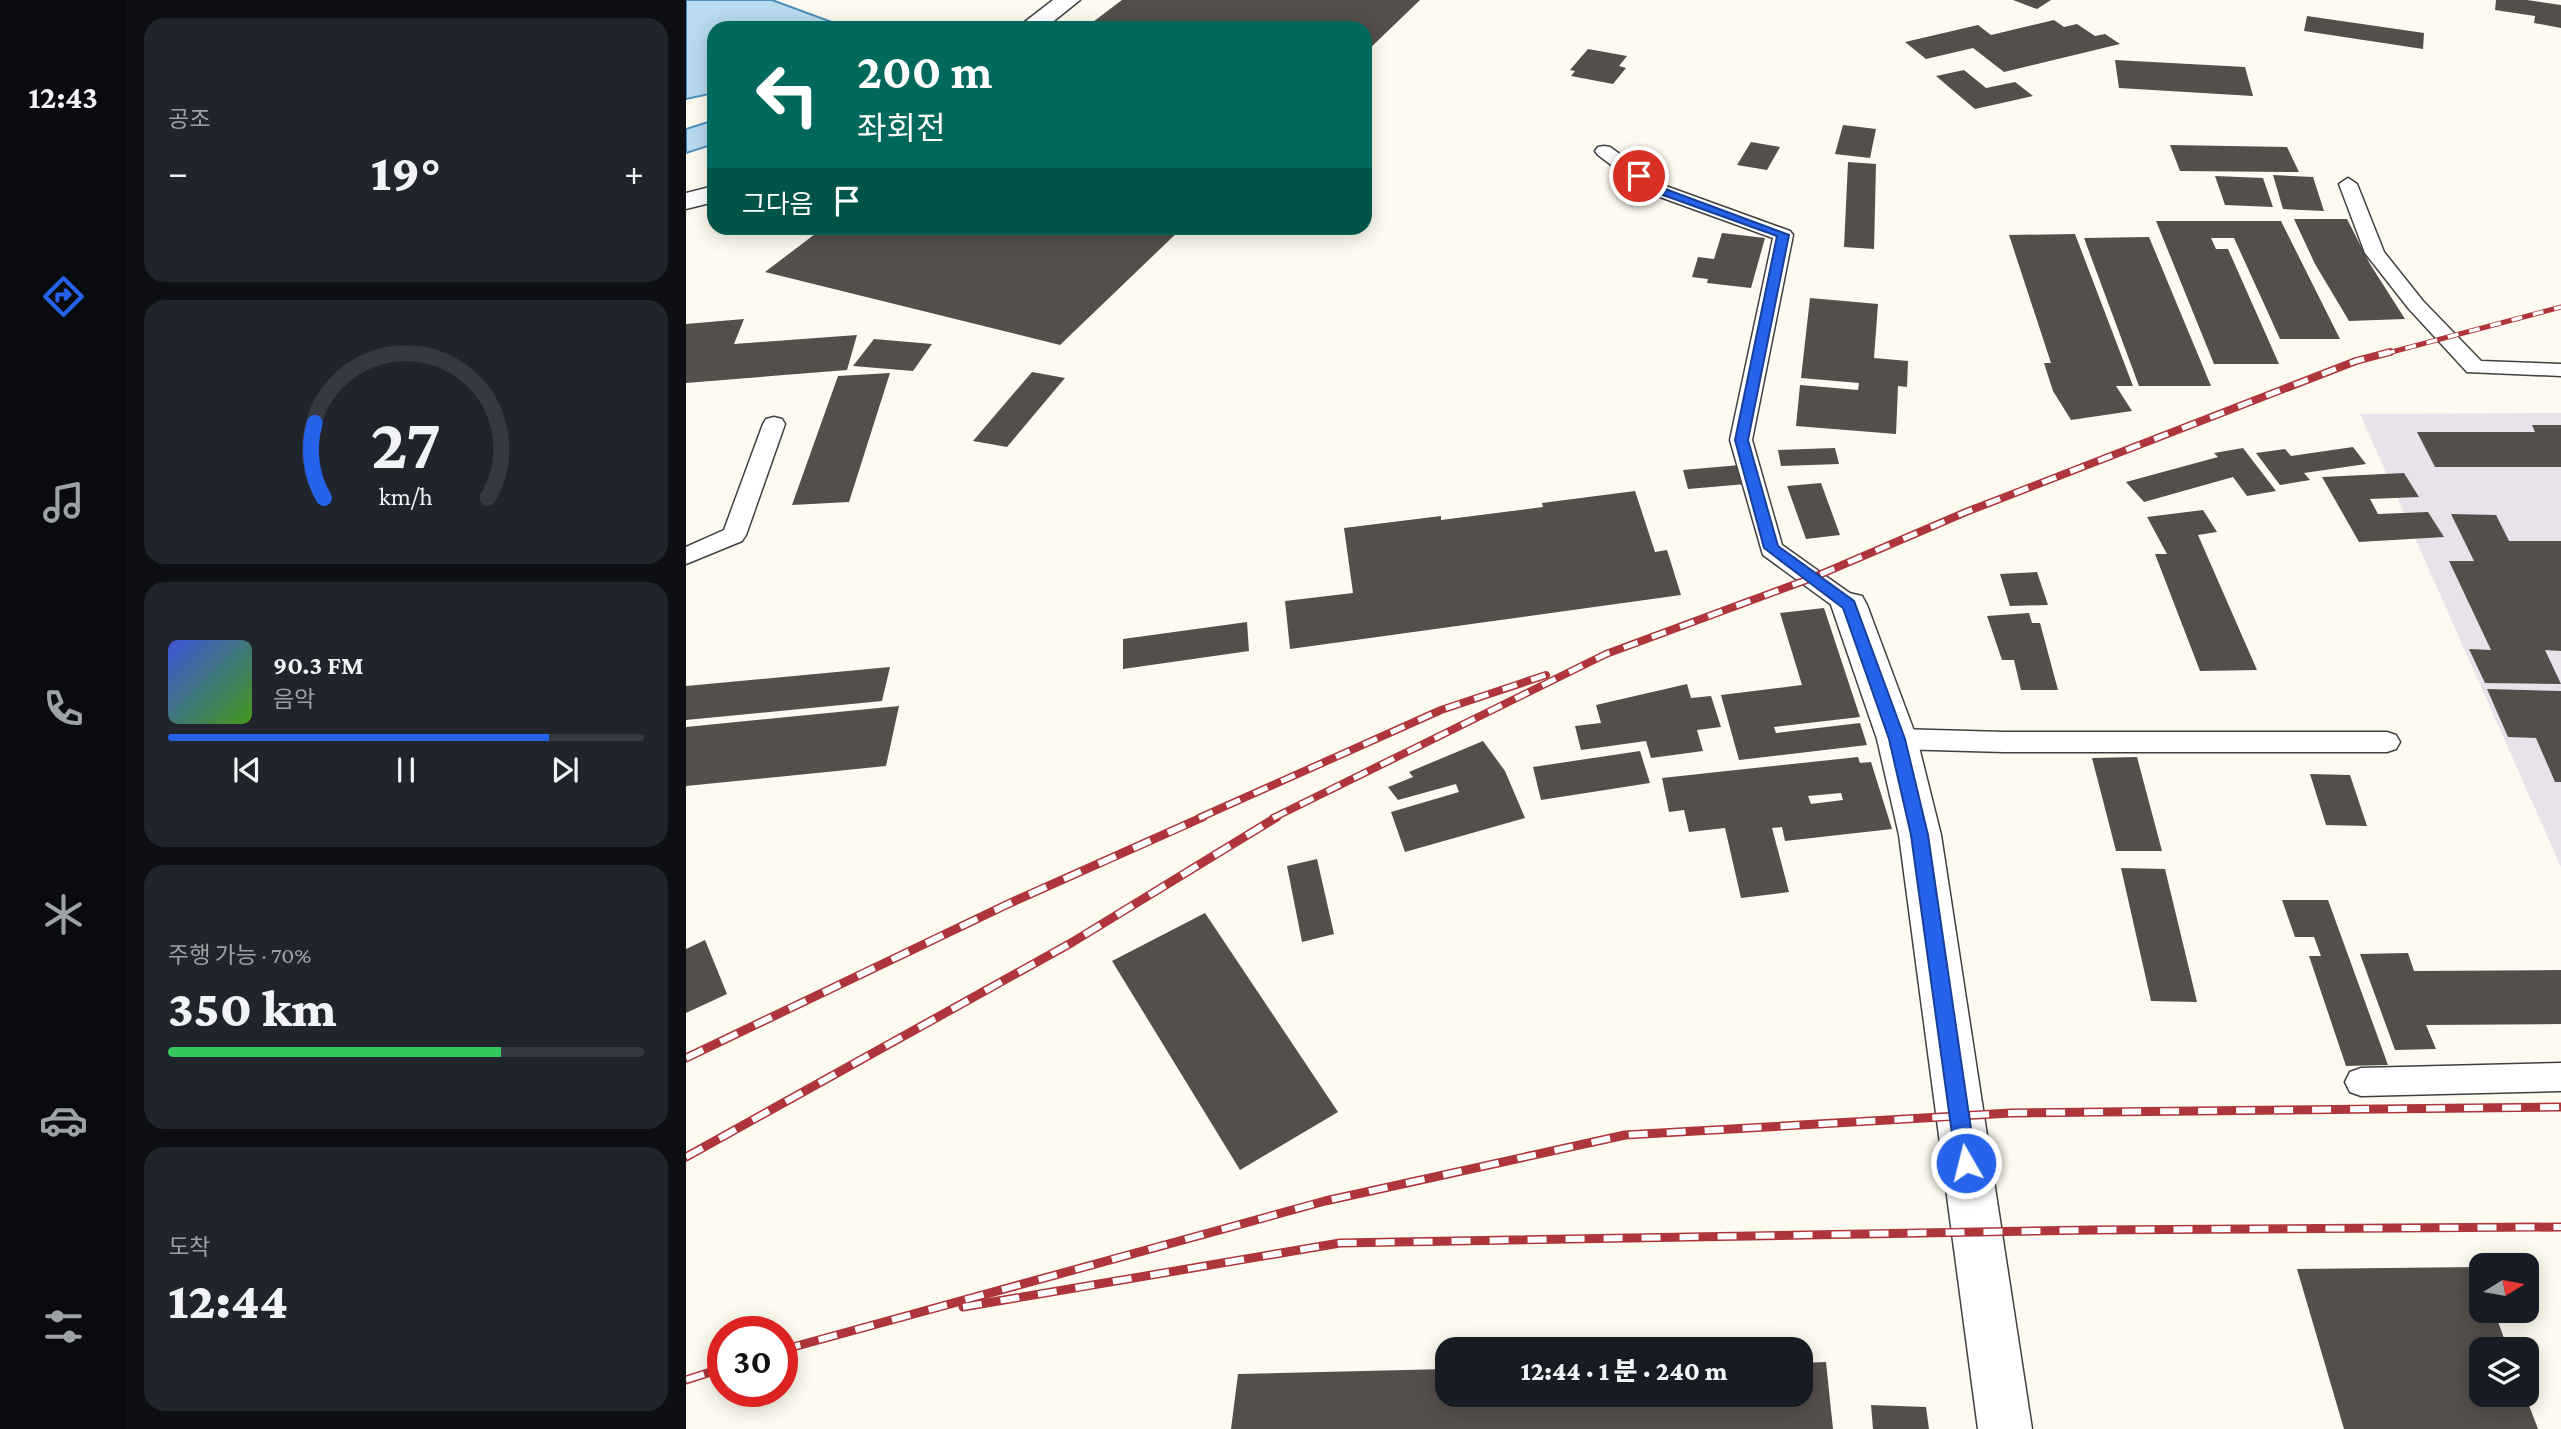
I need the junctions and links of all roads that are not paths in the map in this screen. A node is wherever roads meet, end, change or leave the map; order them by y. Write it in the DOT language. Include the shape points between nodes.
graph roads {
  1 [pos="1068,0"];
  2 [pos="1039,21"];
  3 [pos="1604,150"];
  4 [pos="2348,184"];
  5 [pos="707,196"];
  6 [pos="686,201"];
  7 [pos="2561,370"];
  8 [pos="774,424"];
  9 [pos="686,556"];
  10 [pos="1849,605"];
  11 [pos="1897,739"];
  12 [pos="2386,742"];
  13 [pos="2561,1077"];
  14 [pos="2361,1082"];
  15 [pos="2005,1429"];
  1 -- 2 [label="street"];
  3 -- 10 [label="lane" via="1656,189 1783,235 1741,440 1772,548"];
  4 -- 7 [label="lane" via="2375,253 2475,367"];
  5 -- 6 [label="street"];
  8 -- 9 [label="lane" via="734,535"];
  10 -- 11 [label="street"];
  11 -- 12 [label="lane"];
  11 -- 15 [label="street" via="1920,835"];
  13 -- 14 [label="lane"];
}
